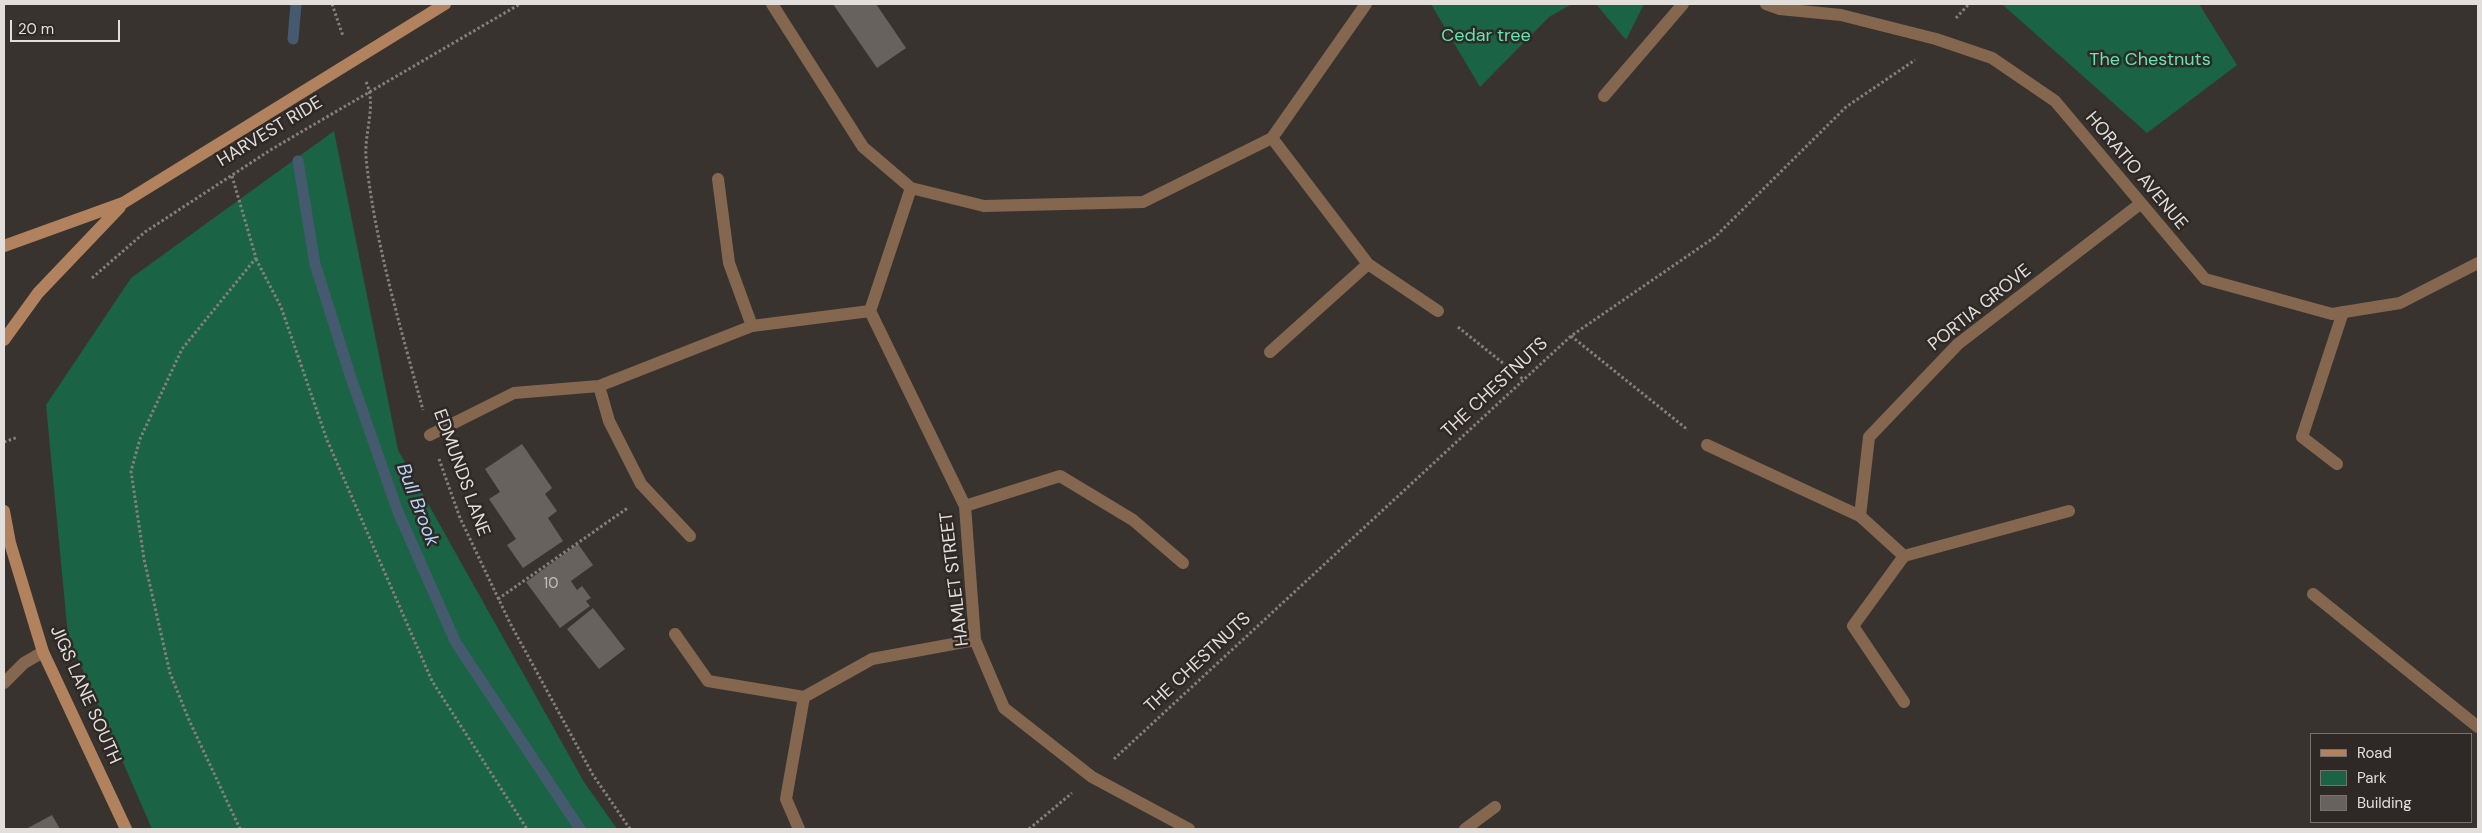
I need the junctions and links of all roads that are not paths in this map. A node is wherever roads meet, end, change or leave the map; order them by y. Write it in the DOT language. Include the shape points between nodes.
graph roads {
  1 [pos="445,4"];
  2 [pos="772,4"];
  3 [pos="1366,4"];
  4 [pos="1684,4"];
  5 [pos="1766,4"];
  6 [pos="1604,96"];
  7 [pos="1272,138"];
  8 [pos="718,179"];
  9 [pos="911,188"];
  10 [pos="123,203"];
  11 [pos="2140,204"];
  12 [pos="4,246"];
  13 [pos="2478,263"];
  14 [pos="1368,264"];
  15 [pos="870,311"];
  16 [pos="1438,311"];
  17 [pos="2343,312"];
  18 [pos="752,326"];
  19 [pos="4,340"];
  20 [pos="1270,352"];
  21 [pos="599,386"];
  22 [pos="430,435"];
  23 [pos="1707,445"];
  24 [pos="2337,464"];
  25 [pos="965,506"];
  26 [pos="4,511"];
  27 [pos="2070,511"];
  28 [pos="1860,516"];
  29 [pos="690,536"];
  30 [pos="7,539"];
  31 [pos="1904,556"];
  32 [pos="1183,563"];
  33 [pos="2313,594"];
  34 [pos="675,634"];
  35 [pos="976,640"];
  36 [pos="43,652"];
  37 [pos="4,683"];
  38 [pos="804,697"];
  39 [pos="1904,702"];
  40 [pos="2478,727"];
  41 [pos="1495,807"];
  42 [pos="126,829"];
  43 [pos="798,829"];
  44 [pos="1189,829"];
  45 [pos="1465,829"];
  1 -- 10 [label="street, HARVEST RIDE"];
  2 -- 9 [label="street" via="862,147"];
  3 -- 7 [label="street"];
  4 -- 6 [label="street"];
  5 -- 11 [label="street, HORATIO AVENUE" via="1780,10 1841,15 1992,58 2055,101"];
  7 -- 9 [label="street" via="1143,202 984,206"];
  7 -- 14 [label="street"];
  8 -- 18 [label="street" via="729,263"];
  9 -- 15 [label="street"];
  10 -- 12 [label="street, HARVEST RIDE"];
  10 -- 19 [label="street, HARVEST RIDE" via="38,294"];
  11 -- 17 [label="street, HORATIO AVENUE" via="2204,279 2332,314"];
  11 -- 28 [label="street, PORTIA GROVE" via="1958,344 1868,436"];
  13 -- 17 [label="street, HORATIO AVENUE" via="2400,304"];
  14 -- 16 [label="street"];
  14 -- 20 [label="street"];
  15 -- 18 [label="street"];
  15 -- 25 [label="street, HAMLET STREET"];
  17 -- 24 [label="street" via="2302,437"];
  18 -- 21 [label="street"];
  21 -- 22 [label="street" via="514,393"];
  21 -- 29 [label="street" via="609,420 648,494"];
  23 -- 28 [label="street"];
  25 -- 32 [label="street" via="1060,476 1133,520"];
  25 -- 35 [label="street, HAMLET STREET"];
  26 -- 30 [label="street, JIGS LANE SOUTH"];
  27 -- 31 [label="street"];
  28 -- 31 [label="street"];
  30 -- 36 [label="street, JIGS LANE SOUTH"];
  31 -- 39 [label="street" via="1853,626"];
  33 -- 40 [label="street"];
  34 -- 38 [label="street" via="708,681"];
  35 -- 38 [label="street" via="872,659"];
  35 -- 44 [label="street, HAMLET STREET" via="1004,708 1092,777"];
  36 -- 37 [label="street" via="24,663"];
  36 -- 42 [label="street, JIGS LANE SOUTH"];
  38 -- 43 [label="street" via="786,799"];
  41 -- 45 [label="street"];
}
